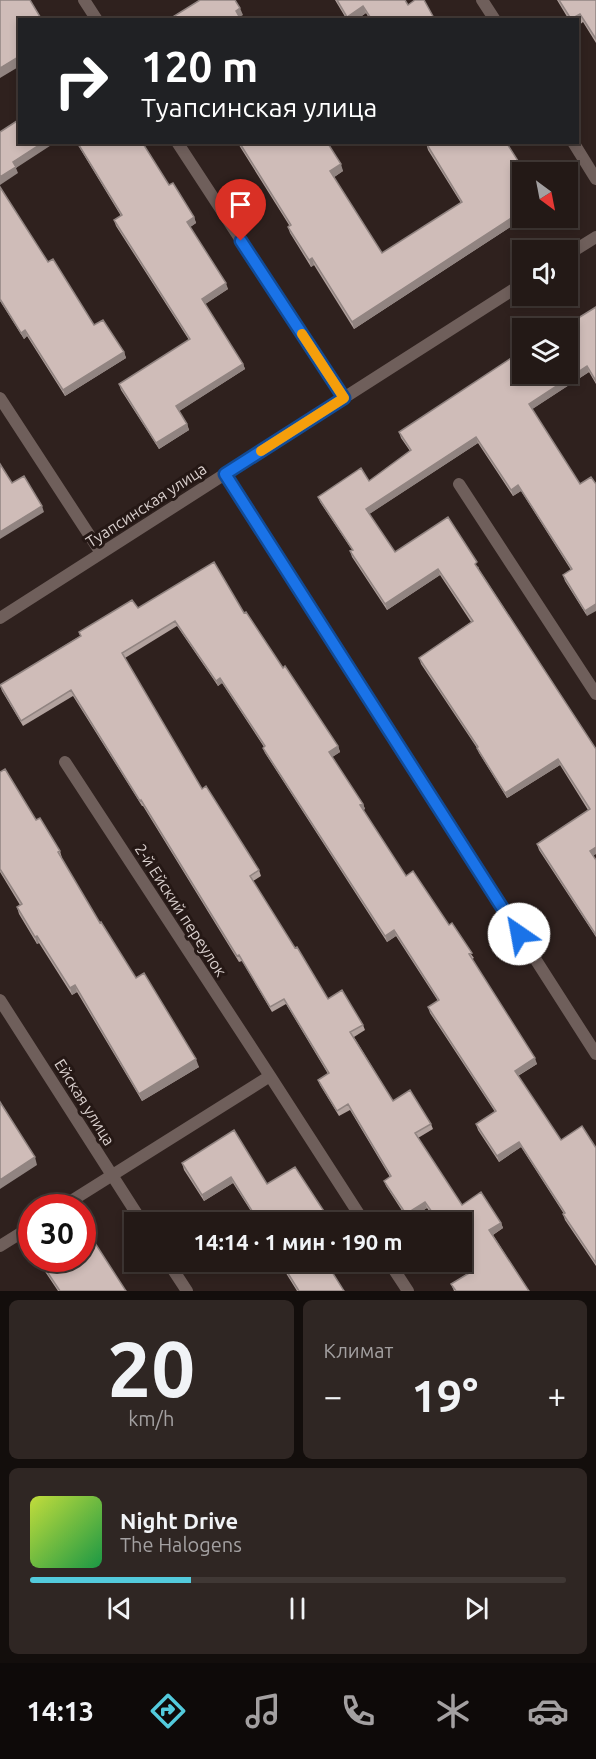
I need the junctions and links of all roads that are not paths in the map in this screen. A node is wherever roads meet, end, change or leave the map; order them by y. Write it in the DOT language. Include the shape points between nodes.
graph roads {
  1 [pos="84,0"];
  2 [pos="482,0"];
  3 [pos="96,18"];
  4 [pos="494,18"];
  5 [pos="178,144"];
  6 [pos="574,144"];
  7 [pos="596,179"];
  8 [pos="596,237"];
  9 [pos="578,248"];
  10 [pos="512,290"];
  11 [pos="0,398"];
  12 [pos="344,398"];
  13 [pos="225,474"];
  14 [pos="459,484"];
  15 [pos="101,553"];
  16 [pos="0,618"];
  17 [pos="596,694"];
  18 [pos="64,762"];
  19 [pos="0,1000"];
  20 [pos="596,1054"];
  21 [pos="270,1076"];
  22 [pos="111,1175"];
  23 [pos="82,1194"];
  24 [pos="135,1212"];
  25 [pos="358,1212"];
  26 [pos="18,1235"];
  27 [pos="0,1246"];
  28 [pos="175,1272"];
  29 [pos="396,1272"];
  30 [pos="187,1291"];
  31 [pos="408,1291"];
  1 -- 3 [label="street"];
  2 -- 4 [label="street"];
  5 -- 12 [label="street"];
  6 -- 7 [label="street"];
  8 -- 9 [label="street"];
  10 -- 12 [label="street, Туапсинская улица"];
  11 -- 15 [label="street"];
  12 -- 13 [label="street, Туапсинская улица"];
  13 -- 15 [label="street, Туапсинская улица"];
  13 -- 20 [label="street"];
  14 -- 17 [label="street"];
  15 -- 16 [label="street, Туапсинская улица"];
  18 -- 21 [label="street, 2-й Ейский переулок"];
  19 -- 22 [label="street, Ейская улица"];
  21 -- 22 [label="street"];
  21 -- 25 [label="street, 2-й Ейский переулок"];
  22 -- 23 [label="street"];
  22 -- 24 [label="street, Ейская улица"];
  26 -- 27 [label="street"];
  28 -- 30 [label="street"];
  29 -- 31 [label="street"];
}
